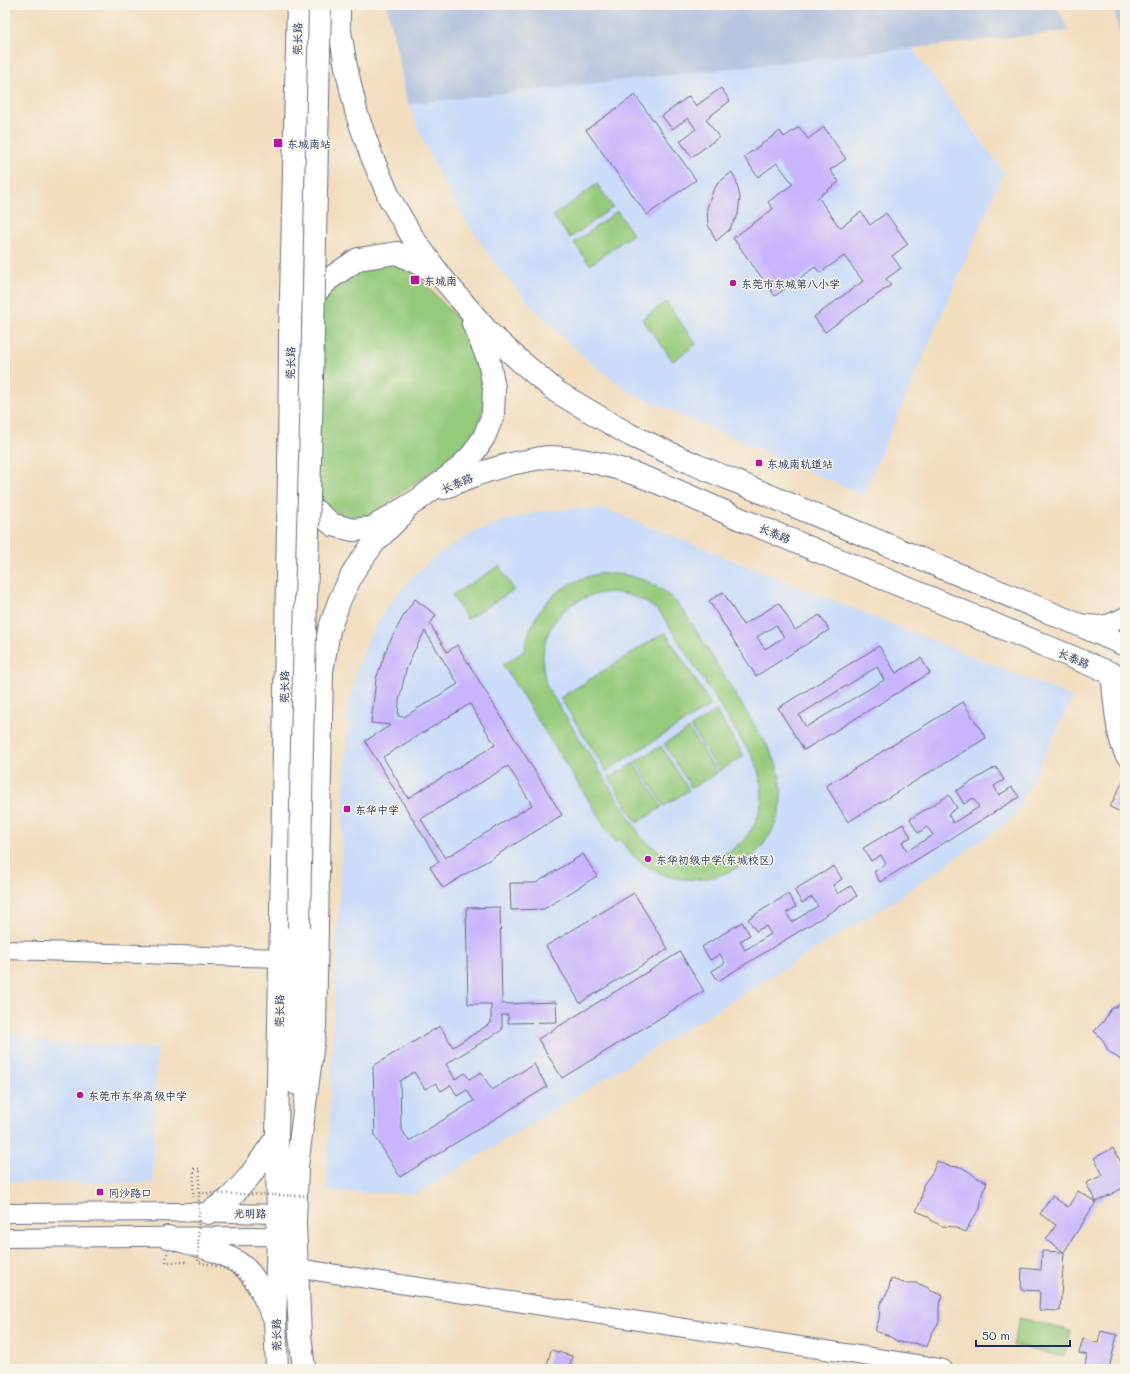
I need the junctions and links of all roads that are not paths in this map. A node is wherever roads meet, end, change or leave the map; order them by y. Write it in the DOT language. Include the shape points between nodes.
graph roads {
  1 [pos="298,5"];
  2 [pos="320,5"];
  3 [pos="339,5"];
  4 [pos="440,274"];
  5 [pos="460,299"];
  6 [pos="290,338"];
  7 [pos="289,472"];
  8 [pos="418,500"];
  9 [pos="1125,616"];
  10 [pos="1070,621"];
  11 [pos="1125,646"];
  12 [pos="1117,676"];
  13 [pos="1114,707"];
  14 [pos="1125,722"];
  15 [pos="1125,756"];
  16 [pos="5,950"];
  17 [pos="280,958"];
  18 [pos="277,1137"];
  19 [pos="298,1155"];
  20 [pos="208,1213"];
  21 [pos="5,1214"];
  22 [pos="286,1219"];
  23 [pos="278,1236"];
  24 [pos="168,1237"];
  25 [pos="5,1238"];
  26 [pos="297,1268"];
  27 [pos="275,1319"];
  28 [pos="277,1369"];
  29 [pos="304,1369"];
  30 [pos="943,1369"];
  1 -- 6 [label="main road, 莞长路"];
  2 -- 19 [label="main road, 莞长路, bridge" via="302,749"];
  3 -- 4 [label="main road" via="339,25 346,67 357,115 372,157 390,199 405,225"];
  4 -- 5 [label="main road"];
  4 -- 6 [label="main road" via="397,253 358,259 329,279 305,305"];
  5 -- 8 [label="main road" via="489,361 494,388 493,415 484,437 472,455"];
  5 -- 10 [label="main road" via="489,333 557,392 630,435"];
  6 -- 7 [label="main road, 莞长路"];
  7 -- 8 [label="main road" via="306,503 333,525 352,530 372,528"];
  7 -- 17 [label="main road, 莞长路"];
  8 -- 12 [label="main road, 长泰路" via="483,472 548,457 584,460 624,470"];
  8 -- 19 [label="main road, 莞长路" via="391,524 355,569 340,599 329,630 322,671 315,1027"];
  9 -- 10 [label="street" via="1111,624 1094,625"];
  10 -- 11 [label="main road"];
  12 -- 13 [label="street"];
  13 -- 14 [label="street"];
  13 -- 15 [label="street" via="1117,730"];
  16 -- 17 [label="street"];
  17 -- 18 [label="main road, 莞长路"];
  18 -- 20 [label="main road" via="249,1177 230,1198"];
  18 -- 22 [label="main road, 莞长路"];
  19 -- 22 [label="main road, 莞长路"];
  20 -- 21 [label="street, 光明路"];
  20 -- 22 [label="street, 光明路"];
  22 -- 23 [label="main road, 莞长路"];
  22 -- 26 [label="main road, 莞长路"];
  23 -- 24 [label="street"];
  23 -- 27 [label="main road, 莞长路"];
  24 -- 25 [label="street"];
  24 -- 27 [label="main road" via="227,1255 245,1268 256,1282"];
  26 -- 29 [label="main road, 莞长路"];
  26 -- 30 [label="street"];
  27 -- 28 [label="main road, 莞长路"];
}
